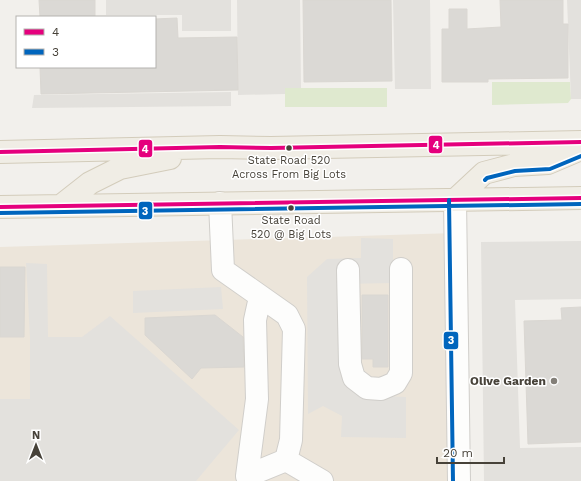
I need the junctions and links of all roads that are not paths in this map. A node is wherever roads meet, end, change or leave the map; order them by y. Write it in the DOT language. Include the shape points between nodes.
graph roads {
  1 [pos="581,142"];
  2 [pos="220,147"];
  3 [pos="581,149"];
  4 [pos="0,152"];
  5 [pos="581,198"];
  6 [pos="455,200"];
  7 [pos="220,203"];
  8 [pos="62,205"];
  9 [pos="0,207"];
  10 [pos="401,269"];
  11 [pos="348,270"];
  12 [pos="260,297"];
  13 [pos="286,460"];
  14 [pos="322,481"];
  15 [pos="459,481"];
  1 -- 2 [label="main road"];
  2 -- 4 [label="main road"];
  2 -- 8 [label="main road" via="120,168 90,184"];
  3 -- 6 [label="main road" via="548,163 514,165 484,173"];
  5 -- 6 [label="main road"];
  6 -- 7 [label="main road"];
  6 -- 15 [label="street"];
  7 -- 8 [label="main road"];
  7 -- 12 [label="street" via="223,270"];
  8 -- 9 [label="main road"];
  10 -- 11 [label="street" via="401,373 395,383 381,389 367,388 354,378 350,364"];
  12 -- 13 [label="street" via="286,315 294,329 291,440"];
  12 -- 13 [label="street" via="255,320 257,399 247,476"];
  13 -- 14 [label="street"];
}
